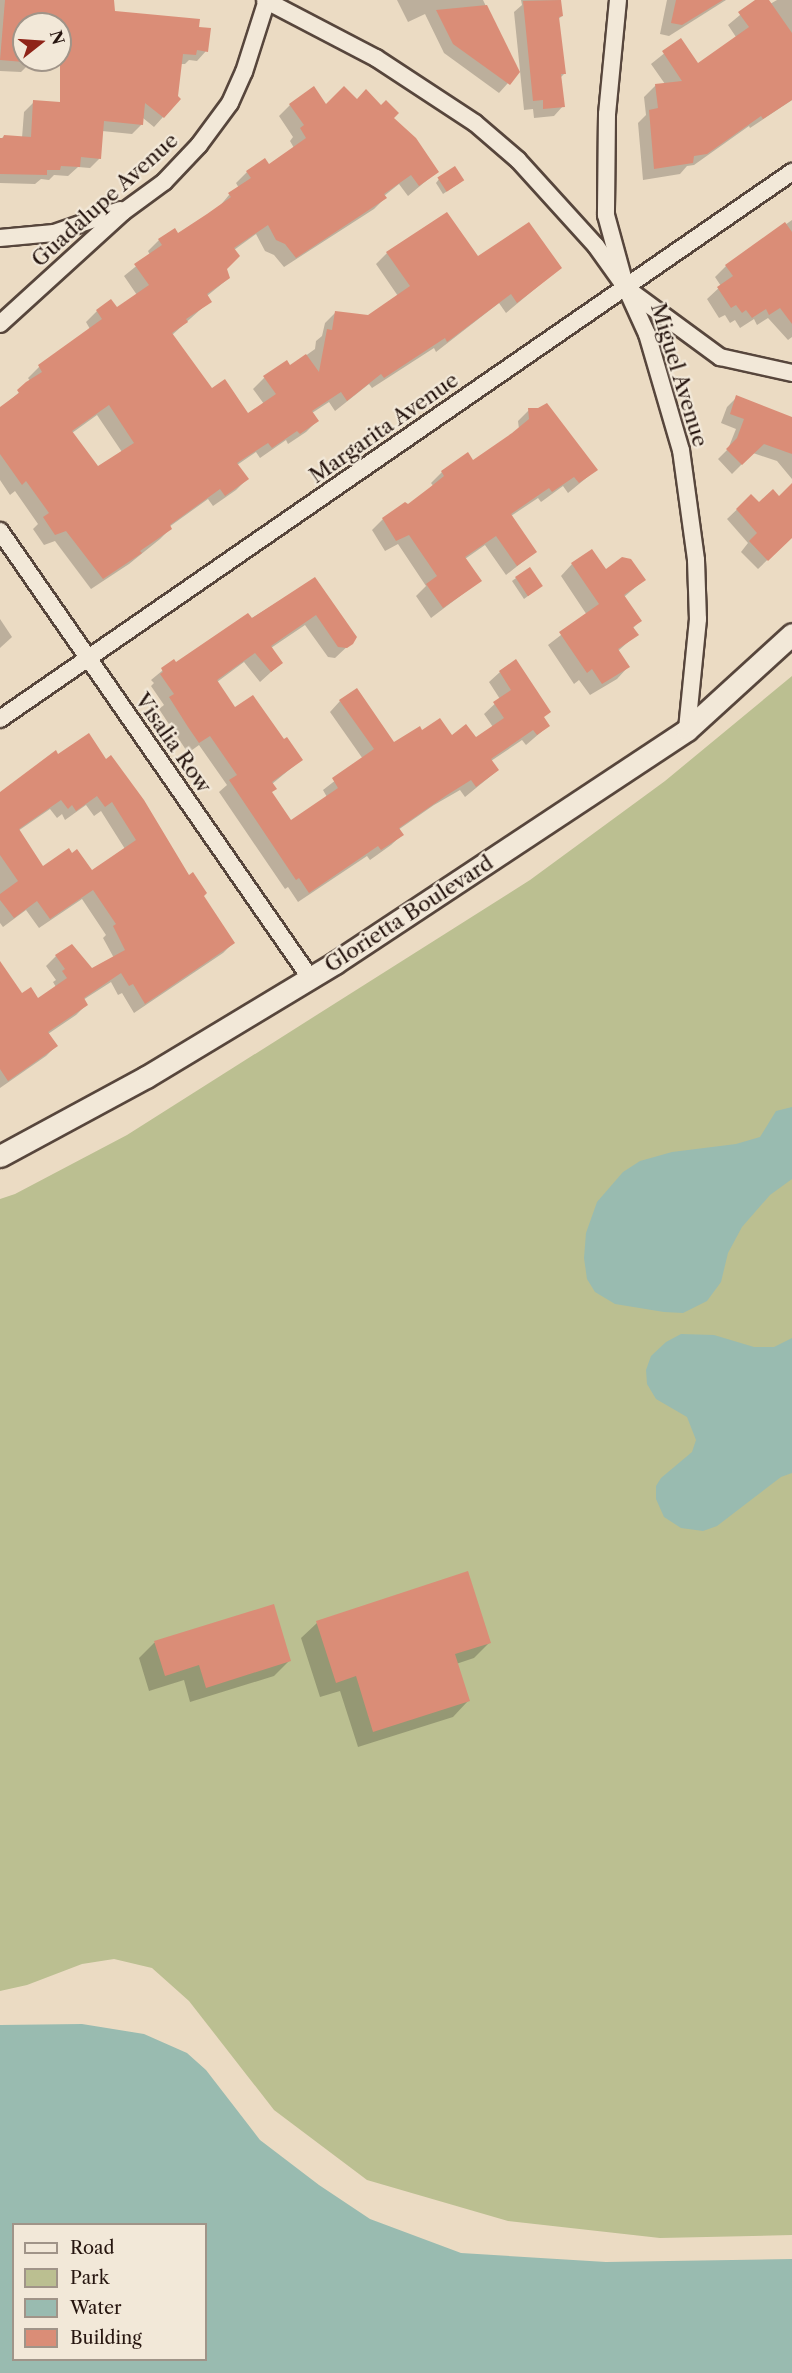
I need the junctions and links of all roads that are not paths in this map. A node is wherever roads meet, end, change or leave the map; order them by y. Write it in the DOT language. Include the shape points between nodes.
graph roads {
  1 [pos="266,0"];
  2 [pos="618,0"];
  3 [pos="792,172"];
  4 [pos="164,182"];
  5 [pos="0,238"];
  6 [pos="626,288"];
  7 [pos="0,324"];
  8 [pos="792,373"];
  9 [pos="0,531"];
  10 [pos="792,633"];
  11 [pos="88,660"];
  12 [pos="0,719"];
  13 [pos="687,730"];
  14 [pos="311,979"];
  15 [pos="0,1156"];
  1 -- 4 [label="street, Guadalupe Avenue" via="230,103 199,145"];
  1 -- 6 [label="street" via="376,58 475,123 596,246"];
  2 -- 6 [label="street, Miguel Avenue" via="606,114 606,215"];
  3 -- 6 [label="street, Margarita Avenue"];
  4 -- 5 [label="street" via="119,211 54,233"];
  4 -- 7 [label="street, Guadalupe Avenue" via="123,212"];
  6 -- 8 [label="street" via="720,357"];
  6 -- 11 [label="street, Margarita Avenue"];
  6 -- 13 [label="street, Miguel Avenue" via="647,334 681,450 696,560 698,620"];
  9 -- 11 [label="street, Visalia Row"];
  10 -- 13 [label="street, Glorietta Boulevard"];
  11 -- 12 [label="street, Margarita Avenue"];
  11 -- 14 [label="street, Visalia Row"];
  13 -- 14 [label="street, Glorietta Boulevard"];
  14 -- 15 [label="street, Glorietta Boulevard" via="146,1077"];
}
